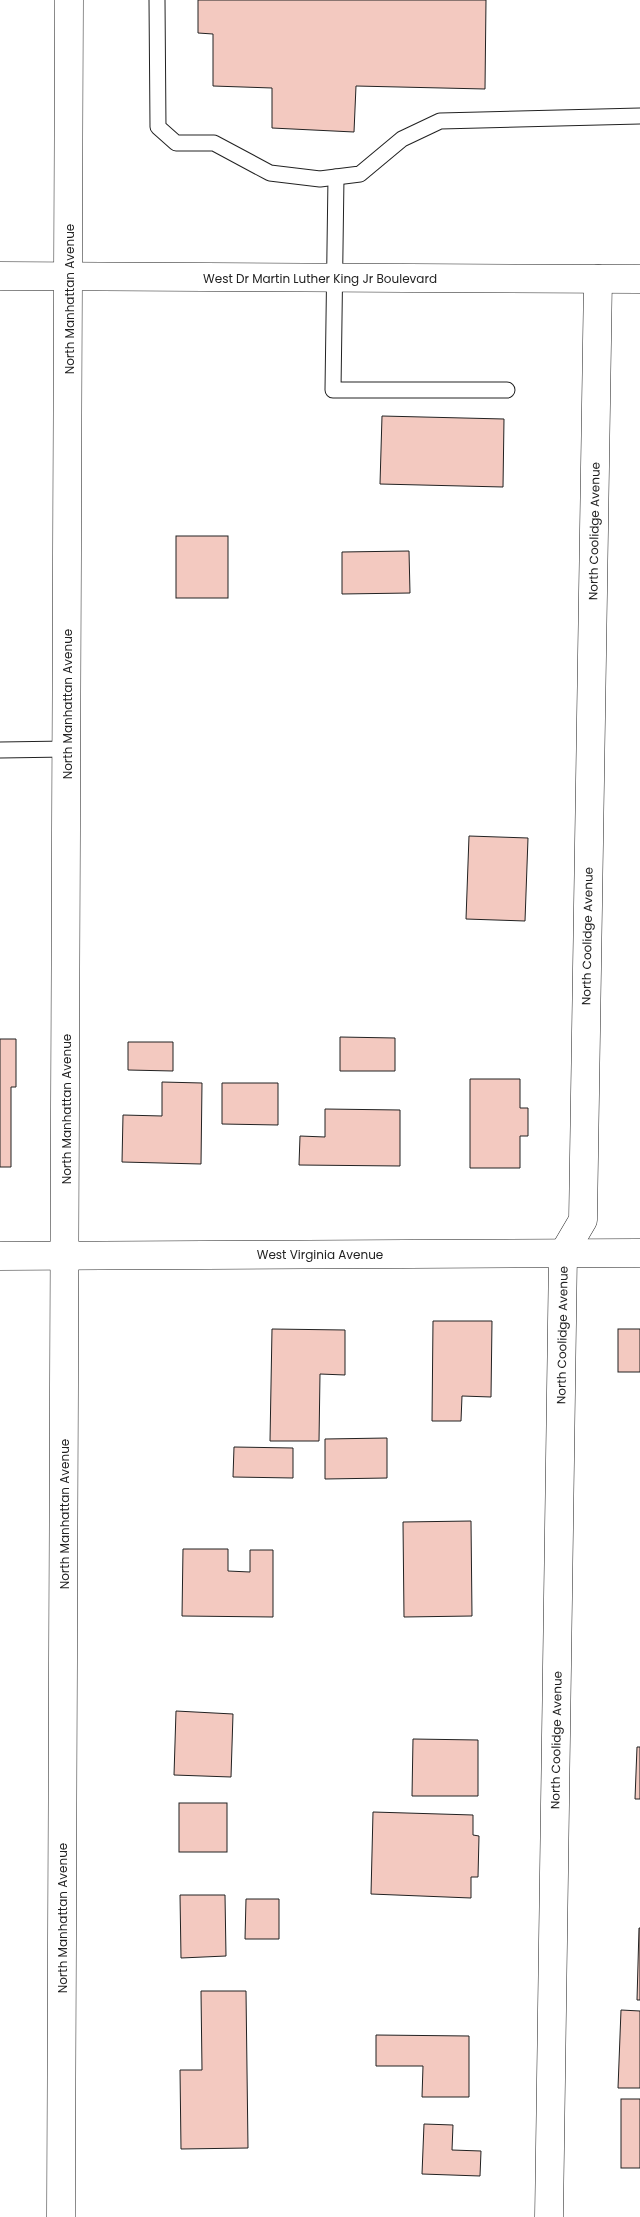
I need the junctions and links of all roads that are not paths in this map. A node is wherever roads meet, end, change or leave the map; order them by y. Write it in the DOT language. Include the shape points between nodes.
graph roads {
  1 [pos="69,0"];
  2 [pos="156,0"];
  3 [pos="640,116"];
  4 [pos="336,177"];
  5 [pos="0,276"];
  6 [pos="69,277"];
  7 [pos="335,278"];
  8 [pos="598,278"];
  9 [pos="640,278"];
  10 [pos="507,390"];
  11 [pos="67,748"];
  12 [pos="0,750"];
  13 [pos="640,1253"];
  14 [pos="563,1254"];
  15 [pos="66,1255"];
  16 [pos="0,1256"];
  17 [pos="61,2217"];
  18 [pos="549,2217"];
  1 -- 6 [label="street, North Manhattan Avenue"];
  2 -- 4 [label="lane" via="158,127 176,144 214,143 270,173 320,179"];
  3 -- 4 [label="lane" via="440,121 402,139 360,174"];
  4 -- 7 [label="lane"];
  5 -- 6 [label="street, West Dr Martin Luther King Jr Boulevard"];
  6 -- 7 [label="street, West Dr Martin Luther King Jr Boulevard"];
  6 -- 11 [label="street, North Manhattan Avenue"];
  7 -- 8 [label="street, West Dr Martin Luther King Jr Boulevard"];
  7 -- 10 [label="lane" via="333,390"];
  8 -- 9 [label="street, West Dr Martin Luther King Jr Boulevard"];
  8 -- 14 [label="street, North Coolidge Avenue" via="583,1220"];
  11 -- 12 [label="lane"];
  11 -- 15 [label="street, North Manhattan Avenue"];
  13 -- 14 [label="street, West Virginia Avenue"];
  14 -- 15 [label="street, West Virginia Avenue"];
  14 -- 18 [label="street, North Coolidge Avenue"];
  15 -- 16 [label="street, West Virginia Avenue"];
  15 -- 17 [label="street, North Manhattan Avenue"];
}
